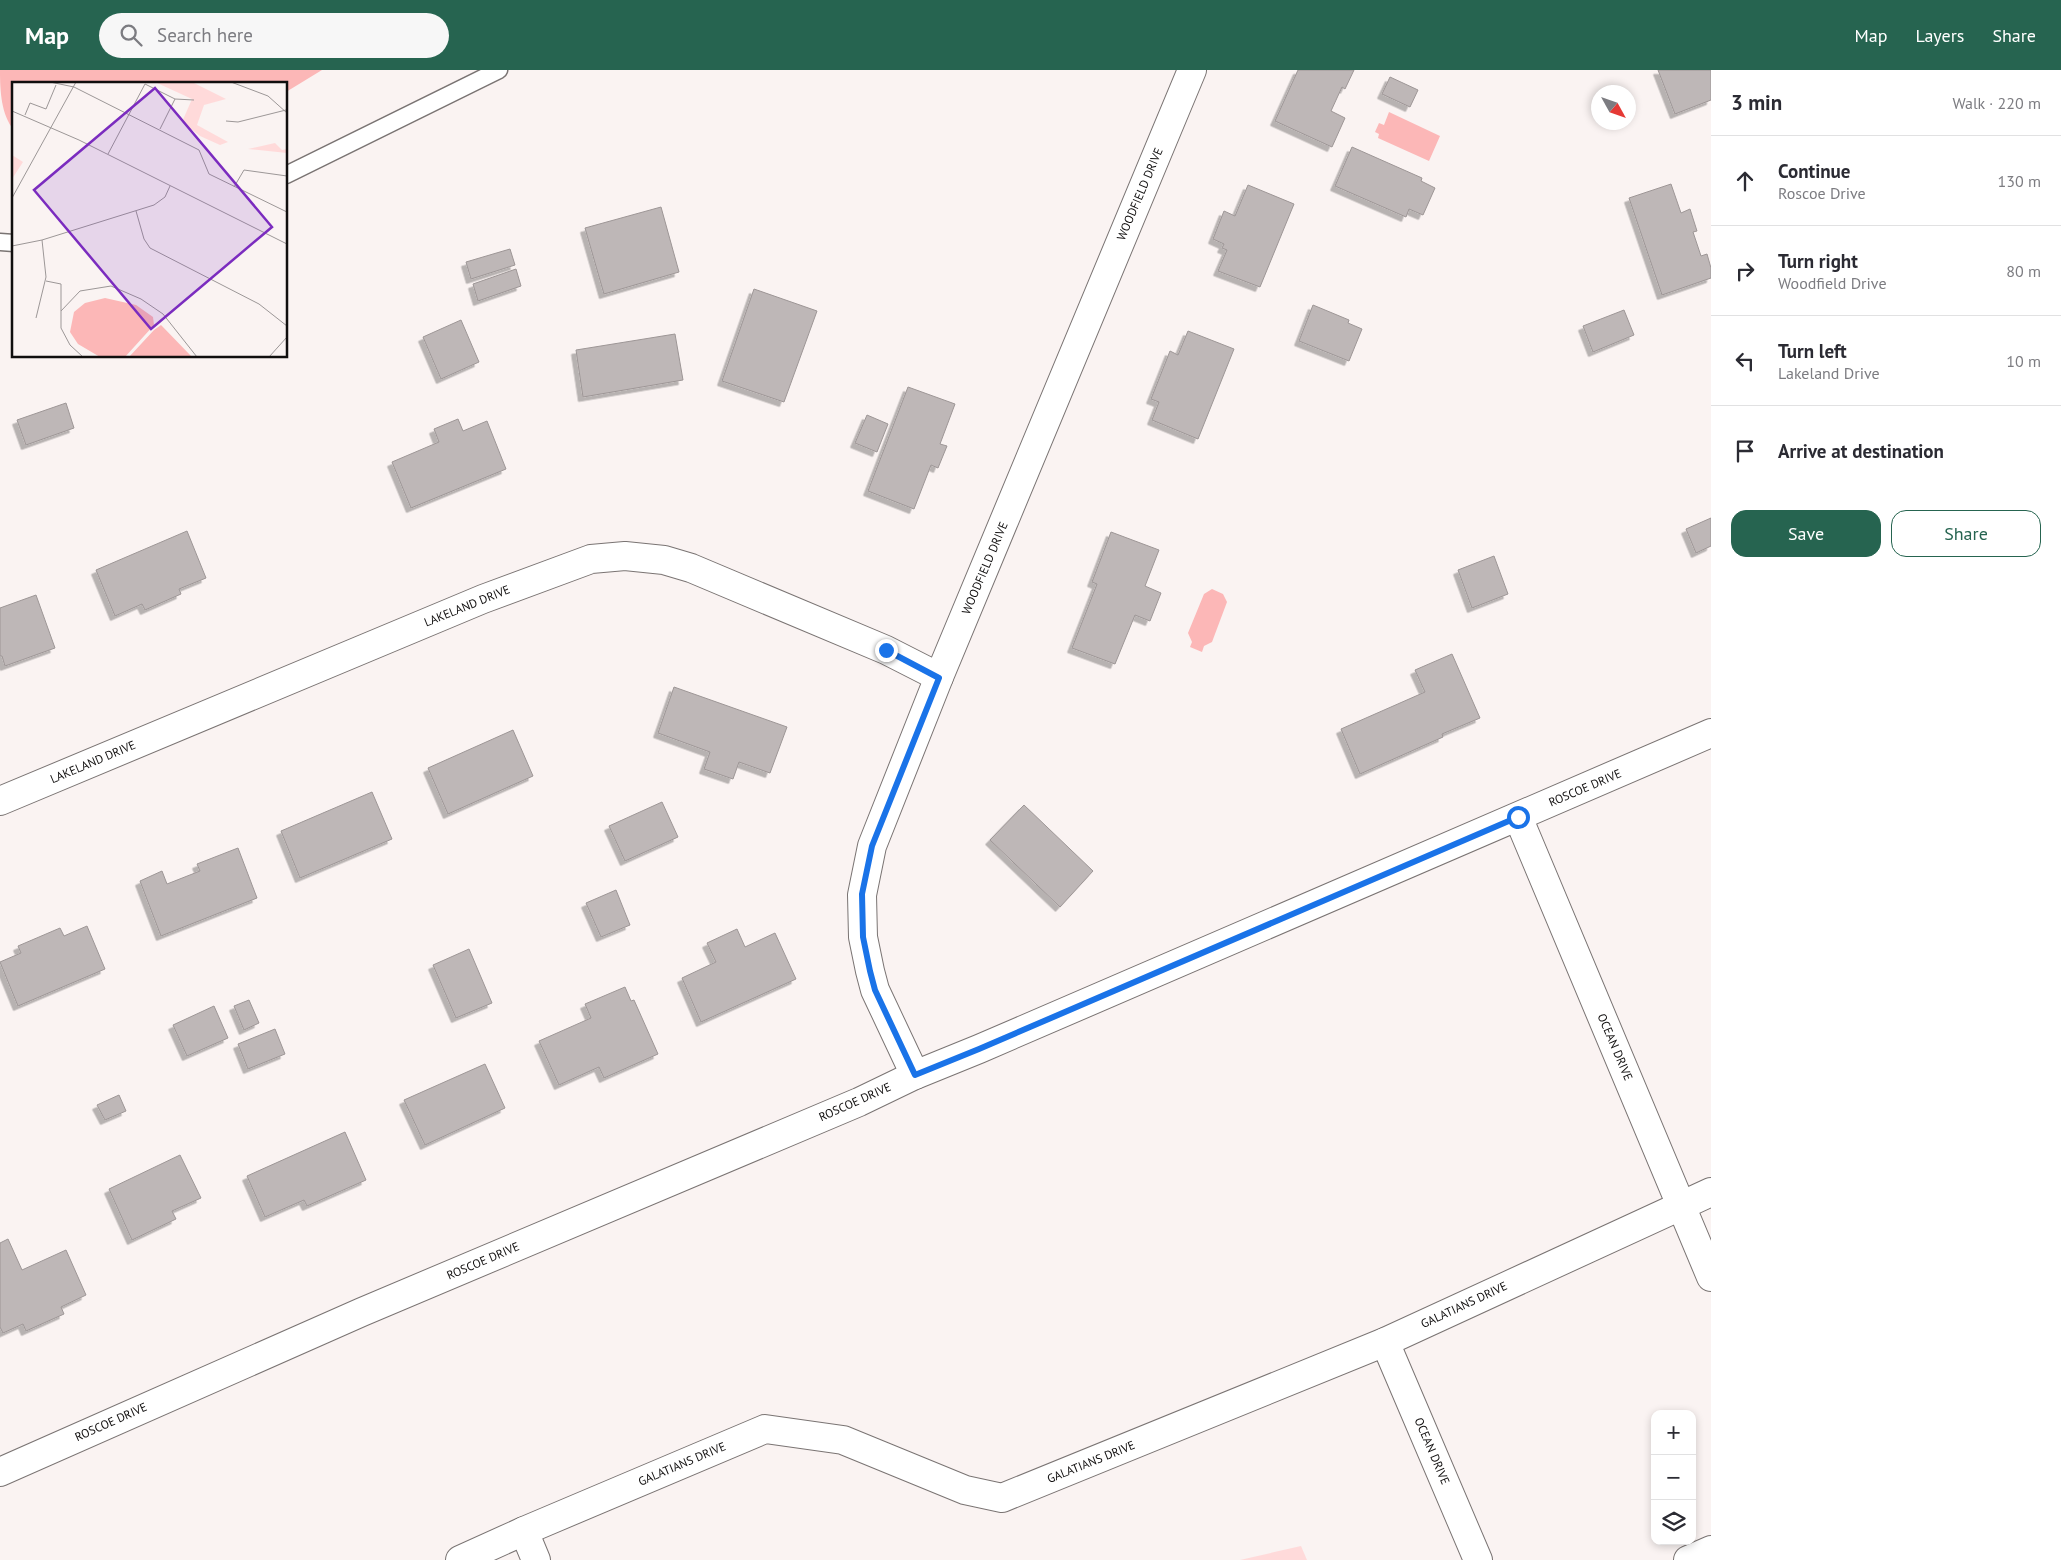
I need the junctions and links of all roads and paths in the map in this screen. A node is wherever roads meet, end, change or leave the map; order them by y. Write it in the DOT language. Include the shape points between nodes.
graph roads {
  1 [pos="499,70"];
  2 [pos="1192,70"];
  3 [pos="288,174"];
  4 [pos="939,678"];
  5 [pos="1711,734"];
  6 [pos="0,801"];
  7 [pos="1518,817"];
  8 [pos="915,1075"];
  9 [pos="1711,1192"];
  10 [pos="1682,1205"];
  11 [pos="1711,1277"];
  12 [pos="1385,1342"];
  13 [pos="0,1472"];
  14 [pos="524,1531"];
  15 [pos="1711,1550"];
  16 [pos="460,1560"];
  17 [pos="536,1560"];
  18 [pos="1478,1560"];
  19 [pos="1688,1560"];
  1 -- 3 [label="lane"];
  2 -- 4 [label="street, WOODFIELD DRIVE"];
  4 -- 6 [label="street, LAKELAND DRIVE" via="886,650 691,568 664,560 625,556 591,559 483,598"];
  4 -- 8 [label="street, WOODFIELD DRIVE" via="872,846 862,894 863,937 875,990"];
  5 -- 7 [label="street, ROSCOE DRIVE"];
  7 -- 8 [label="street, ROSCOE DRIVE"];
  7 -- 10 [label="street, OCEAN DRIVE"];
  8 -- 13 [label="street, ROSCOE DRIVE" via="859,1102 362,1312"];
  9 -- 10 [label="street, GALATIANS DRIVE"];
  10 -- 11 [label="street, OCEAN DRIVE"];
  10 -- 12 [label="street, GALATIANS DRIVE"];
  12 -- 14 [label="street, GALATIANS DRIVE" via="1002,1498 965,1490 843,1440 765,1429"];
  12 -- 18 [label="street, OCEAN DRIVE"];
  14 -- 16 [label="street, GALATIANS DRIVE"];
  14 -- 17 [label="street"];
  15 -- 19 [label="street"];
}
